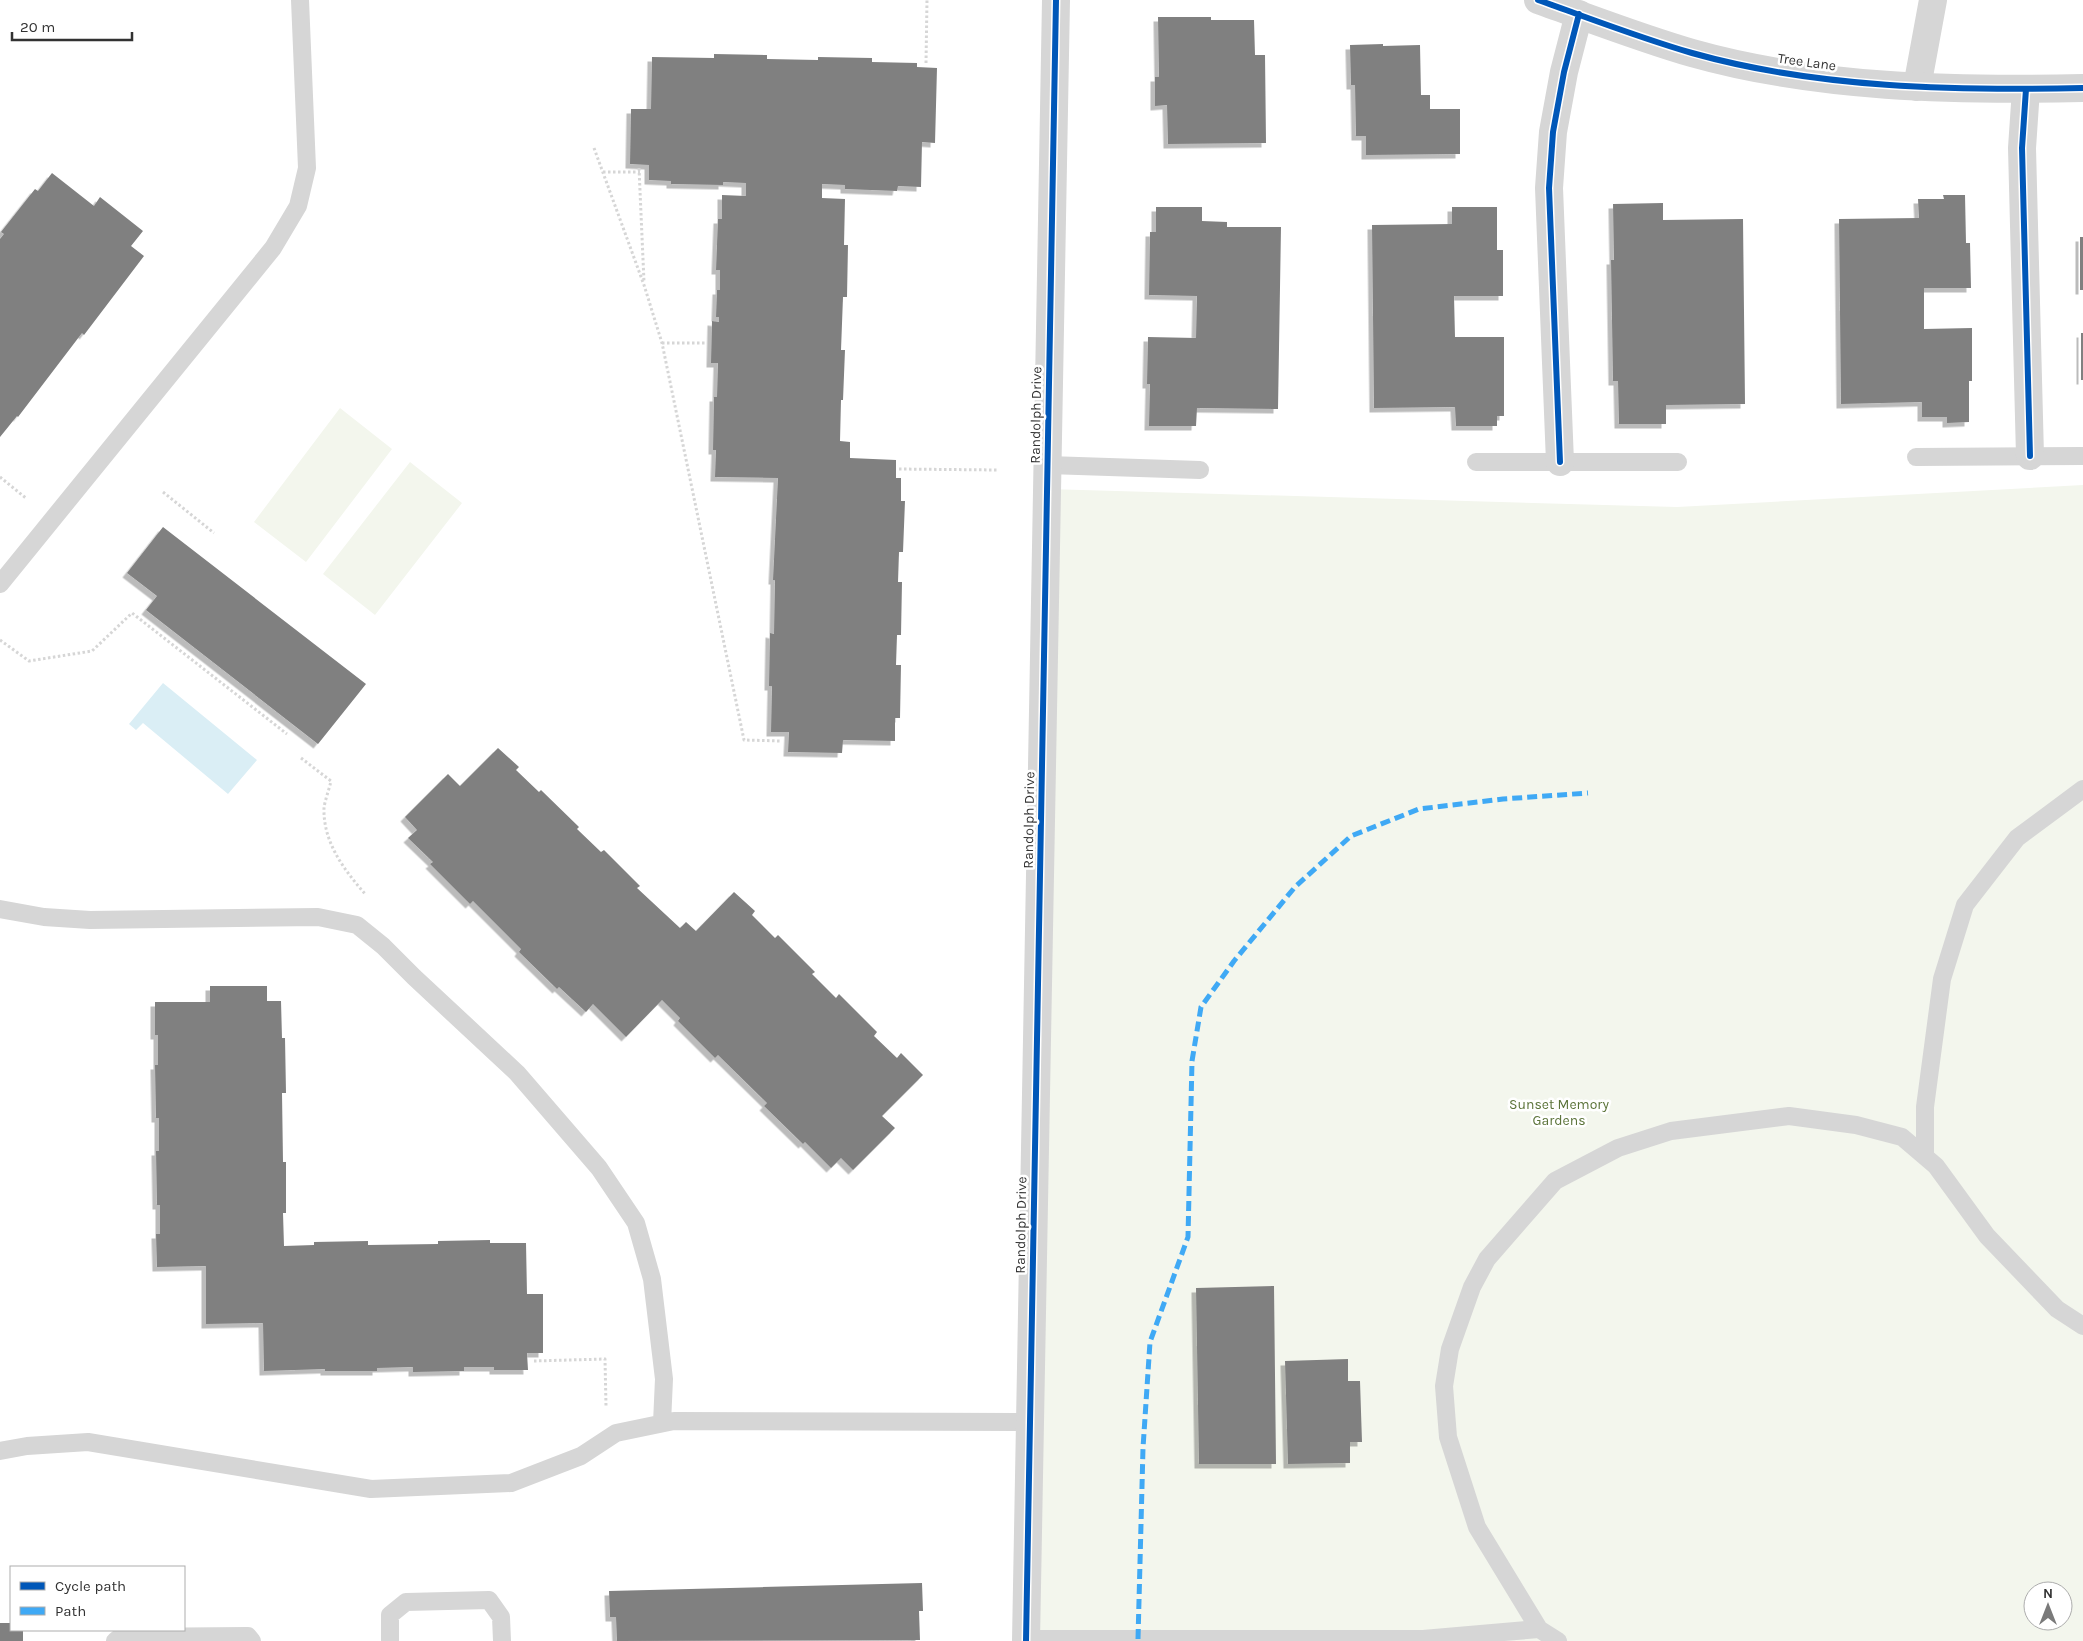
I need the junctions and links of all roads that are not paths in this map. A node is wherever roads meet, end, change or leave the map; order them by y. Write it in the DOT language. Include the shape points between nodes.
graph roads {
  1 [pos="300,0"];
  2 [pos="1056,0"];
  3 [pos="1538,0"];
  4 [pos="1933,0"];
  5 [pos="1579,14"];
  6 [pos="1917,87"];
  7 [pos="2083,88"];
  8 [pos="2026,89"];
  9 [pos="2030,456"];
  10 [pos="2083,456"];
  11 [pos="1916,457"];
  12 [pos="1476,462"];
  13 [pos="1560,462"];
  14 [pos="1678,462"];
  15 [pos="1048,465"];
  16 [pos="1200,470"];
  17 [pos="0,584"];
  18 [pos="2083,789"];
  19 [pos="0,908"];
  20 [pos="1925,1156"];
  21 [pos="2083,1326"];
  22 [pos="1030,1422"];
  23 [pos="662,1423"];
  24 [pos="0,1451"];
  25 [pos="1539,1629"];
  26 [pos="1026,1640"];
  27 [pos="115,1641"];
  28 [pos="252,1641"];
  29 [pos="390,1641"];
  30 [pos="502,1641"];
  31 [pos="1558,1641"];
  1 -- 17 [label="lane" via="307,168 298,206 273,248"];
  2 -- 15 [label="street, Randolph Drive"];
  3 -- 5 [label="street, Tree Lane"];
  4 -- 6 [label="street"];
  5 -- 6 [label="street, Tree Lane" via="1692,53 1782,72"];
  5 -- 13 [label="street" via="1553,132 1549,188"];
  6 -- 8 [label="street, Tree Lane"];
  7 -- 8 [label="street, Tree Lane"];
  8 -- 9 [label="street" via="2022,148"];
  9 -- 10 [label="lane"];
  9 -- 11 [label="lane"];
  12 -- 13 [label="lane"];
  13 -- 14 [label="lane"];
  15 -- 16 [label="lane"];
  15 -- 22 [label="street, Randolph Drive"];
  18 -- 20 [label="lane" via="2016,838 1965,906 1942,979 1925,1106"];
  19 -- 23 [label="lane" via="44,917 90,920 318,917 357,925 518,1073 599,1168 636,1223 652,1279 664,1379"];
  20 -- 21 [label="lane" via="1936,1166 1987,1236 2057,1309"];
  20 -- 25 [label="lane" via="1902,1137 1856,1125 1789,1116 1671,1131 1618,1148 1555,1181 1487,1259 1472,1287 1450,1349 1444,1386 1448,1437 1477,1526"];
  22 -- 23 [label="lane"];
  22 -- 26 [label="street, Randolph Drive"];
  23 -- 24 [label="lane" via="616,1433 581,1456 511,1483 371,1489 88,1442"];
  25 -- 26 [label="lane" via="1423,1639"];
  25 -- 31 [label="lane"];
  27 -- 28 [label="lane" via="120,1637 248,1636"];
  29 -- 30 [label="lane" via="390,1615 406,1602 489,1600 501,1618"];
}
